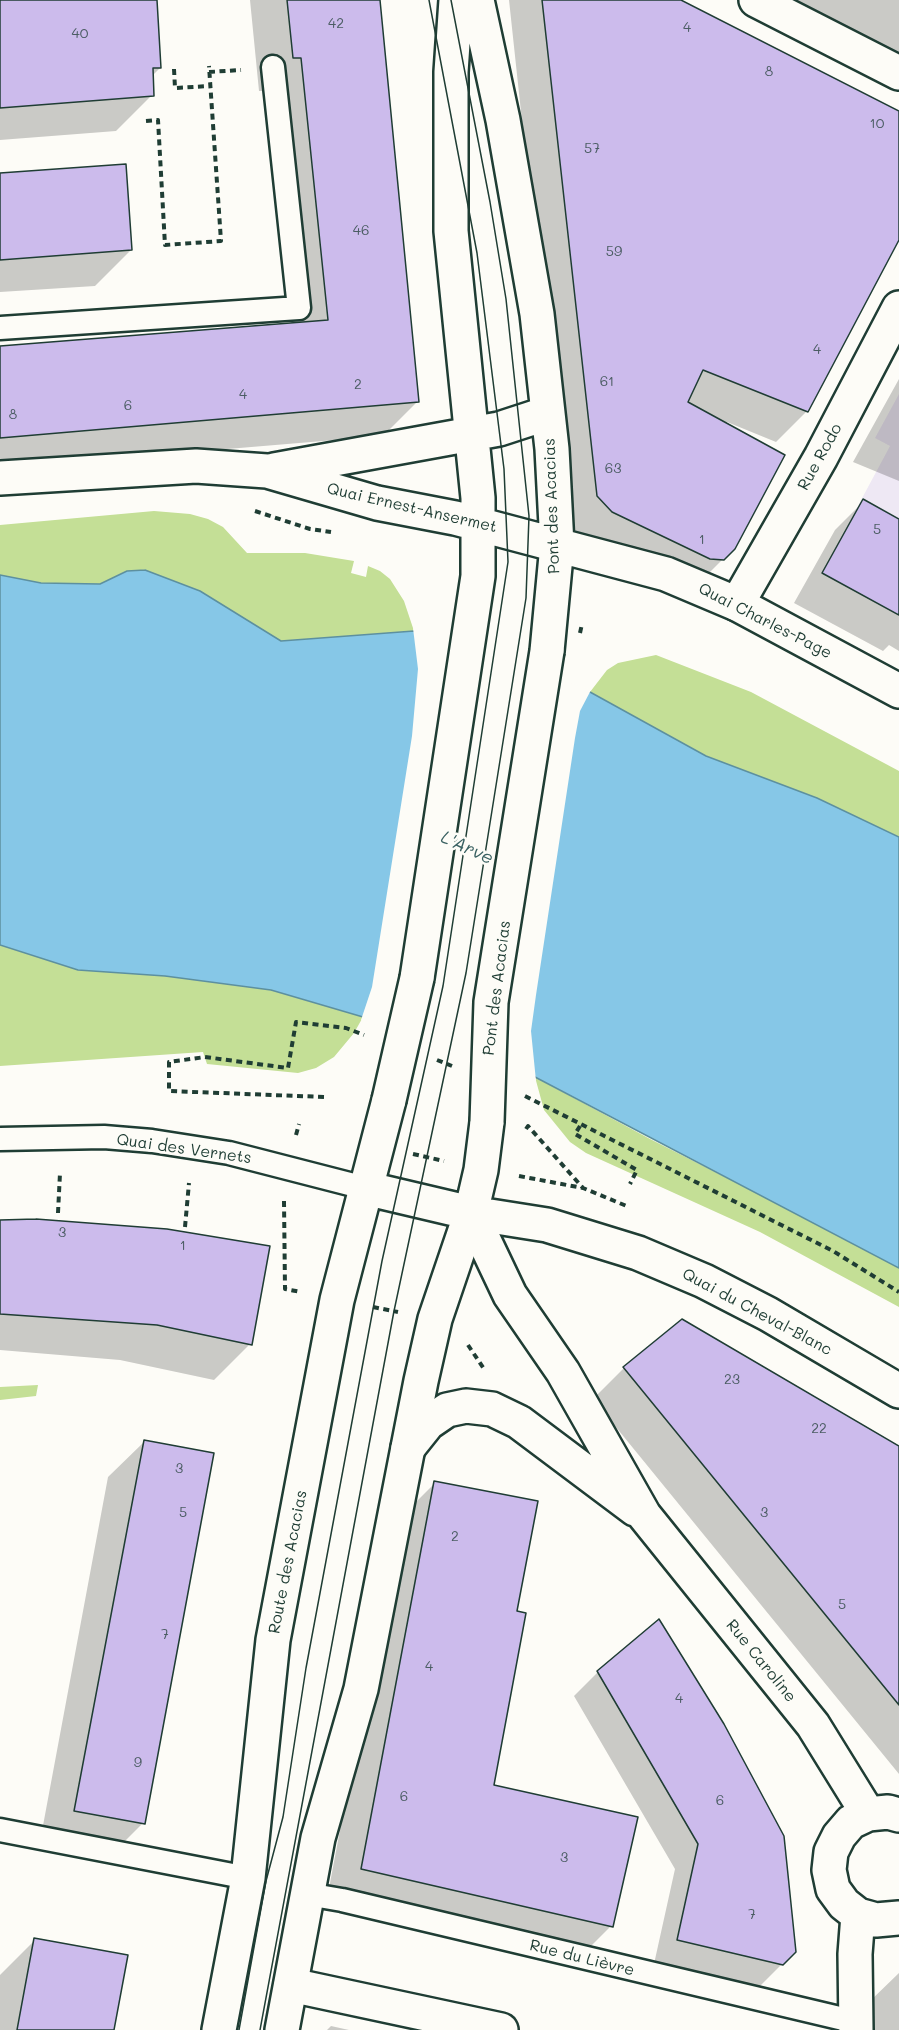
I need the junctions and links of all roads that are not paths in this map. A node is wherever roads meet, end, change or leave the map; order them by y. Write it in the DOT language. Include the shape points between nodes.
graph roads {
  1 [pos="456,0"];
  2 [pos="477,0"];
  3 [pos="756,0"];
  4 [pos="262,68"];
  5 [pos="899,73"];
  6 [pos="899,308"];
  7 [pos="0,328"];
  8 [pos="548,413"];
  9 [pos="472,434"];
  10 [pos="267,471"];
  11 [pos="0,478"];
  12 [pos="478,524"];
  13 [pos="557,545"];
  14 [pos="737,604"];
  15 [pos="899,691"];
  16 [pos="0,1139"];
  17 [pos="365,1188"];
  18 [pos="471,1213"];
  19 [pos="899,1391"];
  20 [pos="408,1448"];
  21 [pos="644,1515"];
  22 [pos="883,1815"];
  23 [pos="0,1830"];
  24 [pos="248,1878"];
  25 [pos="307,1894"];
  26 [pos="858,1915"];
  27 [pos="899,1918"];
  28 [pos="291,1985"];
  29 [pos="856,2026"];
  30 [pos="219,2030"];
  31 [pos="282,2030"];
  32 [pos="501,2030"];
  1 -- 9 [label="main road" via="451,72 451,231"];
  2 -- 8 [label="main road, Pont des Acacias" via="529,268"];
  3 -- 5 [label="main road"];
  4 -- 7 [label="lane" via="299,308"];
  6 -- 14 [label="main road, Rue Rodo" via="821,457"];
  8 -- 9 [label="main road, Quai Ernest-Ansermet"];
  8 -- 13 [label="main road, Pont des Acacias"];
  9 -- 10 [label="main road, Quai Ernest-Ansermet"];
  9 -- 12 [label="main road"];
  10 -- 11 [label="main road, Quai Ernest-Ansermet" via="196,466"];
  10 -- 12 [label="main road, Quai Ernest-Ansermet" via="377,503"];
  12 -- 13 [label="main road, Quai Ernest-Ansermet"];
  12 -- 17 [label="main road, Route des Acacias, bridge" via="475,605 416,983"];
  13 -- 14 [label="main road, Quai Charles-Page" via="666,574"];
  13 -- 18 [label="main road, Pont des Acacias, bridge" via="547,651 491,1002 487,1122"];
  14 -- 15 [label="main road, Quai Charles-Page"];
  16 -- 17 [label="lane, Quai des Vernets" via="104,1137 201,1148"];
  17 -- 18 [label="main road"];
  17 -- 24 [label="main road, Route des Acacias" via="337,1300 273,1640"];
  18 -- 19 [label="main road, Quai du Cheval-Blanc" via="547,1225 638,1253 768,1314"];
  18 -- 20 [label="main road" via="435,1319"];
  18 -- 21 [label="main road, Rue Caroline" via="510,1295 563,1372"];
  20 -- 21 [label="main road, Rue Caroline" via="428,1423 447,1410 466,1406 492,1409 519,1422"];
  20 -- 25 [label="main road" via="368,1660 318,1838"];
  21 -- 22 [label="main road, Rue Caroline"];
  22 -- 26 [label="main road, Rue Caroline" via="851,1822 831,1852 829,1870 838,1896"];
  23 -- 24 [label="lane"];
  24 -- 30 [label="main road, Route des Acacias"];
  25 -- 28 [label="main road"];
  25 -- 29 [label="lane, Rue du Lièvre"];
  26 -- 27 [label="main road" via="876,1920"];
  26 -- 29 [label="main road"];
  28 -- 31 [label="main road"];
  28 -- 32 [label="main road"];
}
